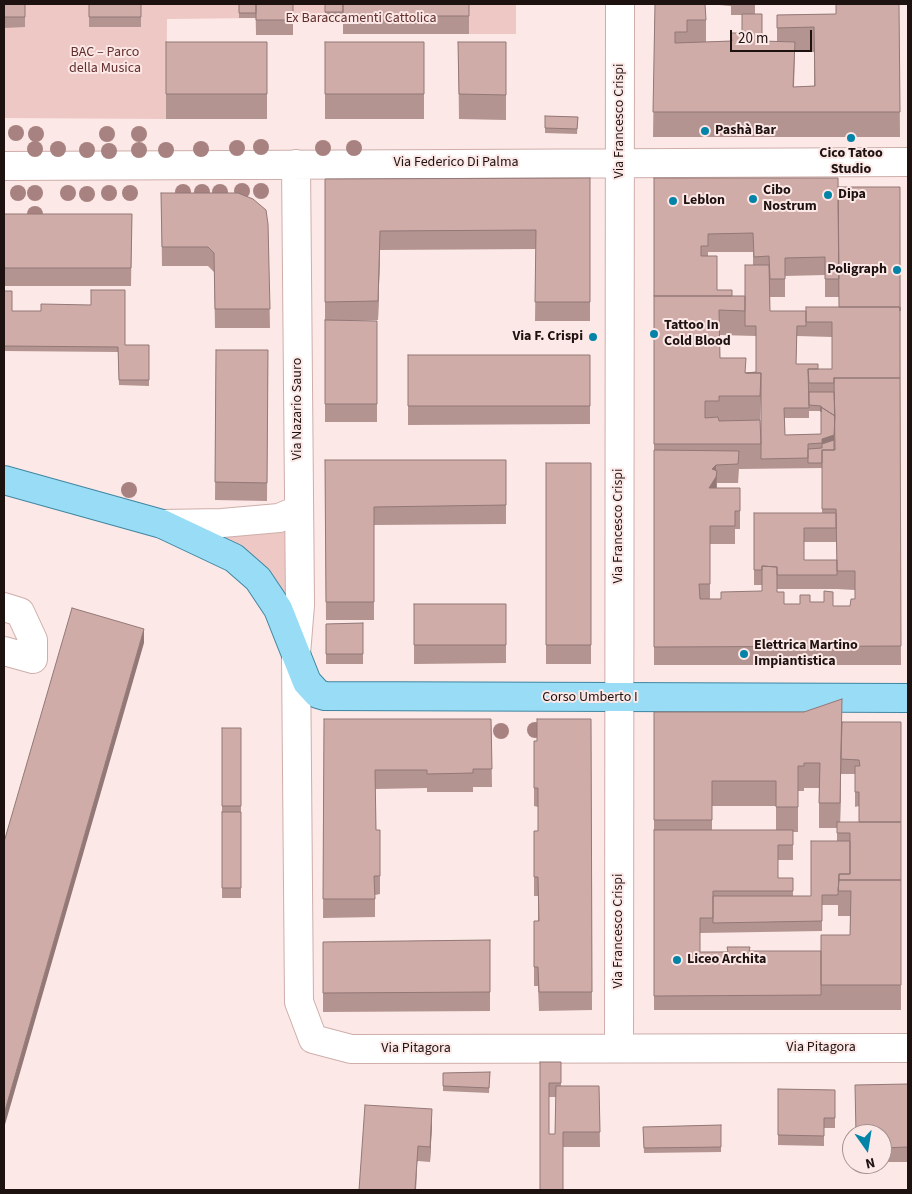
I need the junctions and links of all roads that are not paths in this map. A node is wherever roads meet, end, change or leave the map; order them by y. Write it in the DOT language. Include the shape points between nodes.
graph roads {
  1 [pos="620,4"];
  2 [pos="908,162"];
  3 [pos="620,163"];
  4 [pos="296,164"];
  5 [pos="4,166"];
  6 [pos="4,480"];
  7 [pos="298,510"];
  8 [pos="162,524"];
  9 [pos="4,607"];
  10 [pos="4,651"];
  11 [pos="296,654"];
  12 [pos="619,698"];
  13 [pos="908,698"];
  14 [pos="619,1048"];
  15 [pos="908,1048"];
  1 -- 3 [label="street, Via Francesco Crispi"];
  2 -- 3 [label="street, Via Federico Di Palma"];
  3 -- 4 [label="street, Via Federico Di Palma"];
  3 -- 12 [label="street, Via Francesco Crispi"];
  4 -- 5 [label="street, Via Federico Di Palma"];
  4 -- 7 [label="street, Via Nazario Sauro"];
  6 -- 8 [label="main road, Corso Umberto I"];
  7 -- 8 [label="street" via="270,519"];
  7 -- 11 [label="street, Via Nazario Sauro" via="300,605"];
  8 -- 11 [label="main road, Corso Umberto I" via="234,558 258,579 278,609"];
  9 -- 10 [label="street" via="20,612 33,640 33,659"];
  11 -- 12 [label="main road, Corso Umberto I" via="310,686 318,694 331,698"];
  11 -- 14 [label="street, Via Pitagora" via="299,1002 313,1039 351,1049"];
  12 -- 13 [label="main road, Corso Umberto I"];
  12 -- 14 [label="street, Via Francesco Crispi"];
  14 -- 15 [label="street, Via Pitagora"];
}
